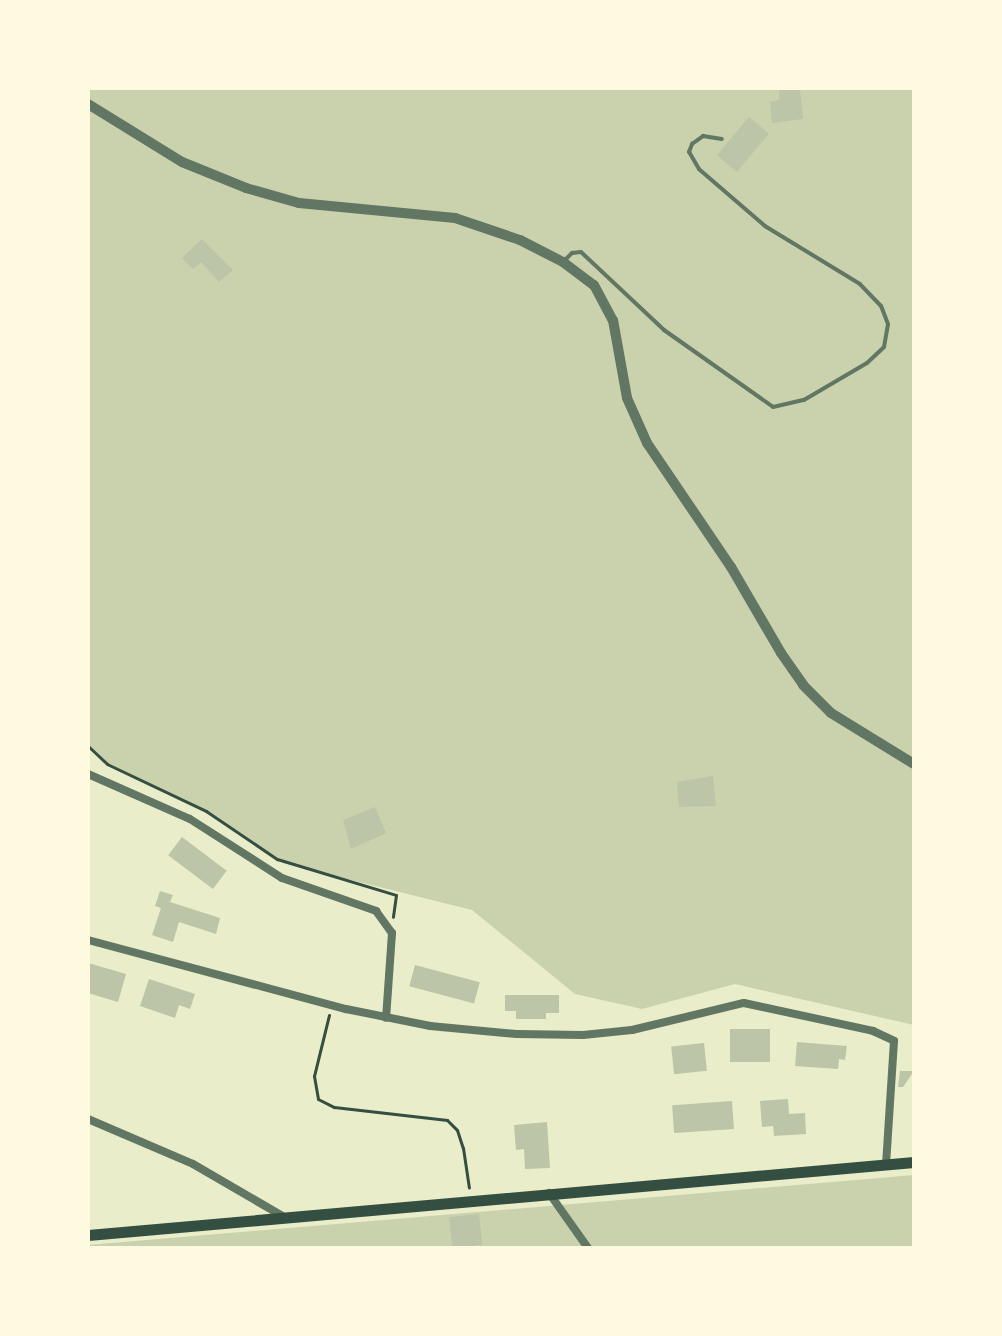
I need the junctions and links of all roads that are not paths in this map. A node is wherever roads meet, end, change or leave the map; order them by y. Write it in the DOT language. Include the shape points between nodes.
graph roads {
  1 [pos="88,104"];
  2 [pos="722,139"];
  3 [pos="563,262"];
  4 [pos="914,764"];
  5 [pos="88,774"];
  6 [pos="88,940"];
  7 [pos="386,1018"];
  8 [pos="88,1119"];
  9 [pos="914,1162"];
  10 [pos="886,1164"];
  11 [pos="549,1193"];
  12 [pos="284,1217"];
  13 [pos="88,1235"];
  14 [pos="588,1248"];
  1 -- 3 [label="street" via="182,162 246,188 299,203 455,218 520,240"];
  2 -- 3 [label="lane" via="703,136 692,144 689,152 699,169 765,226 860,284 881,306 888,324 884,347 867,363 804,400 773,407 664,330 581,252"];
  3 -- 4 [label="street" via="594,285 613,320 627,398 647,443 803,685 831,713"];
  5 -- 7 [label="street" via="190,819 282,878 367,905 389,928 393,943"];
  6 -- 7 [label="street"];
  7 -- 10 [label="street" via="517,1034 583,1035 632,1030 744,1003 873,1031 894,1041"];
  8 -- 12 [label="street" via="193,1164"];
  9 -- 10 [label="main road"];
  10 -- 11 [label="main road"];
  11 -- 12 [label="main road"];
  11 -- 14 [label="street"];
  12 -- 13 [label="main road"];
}
